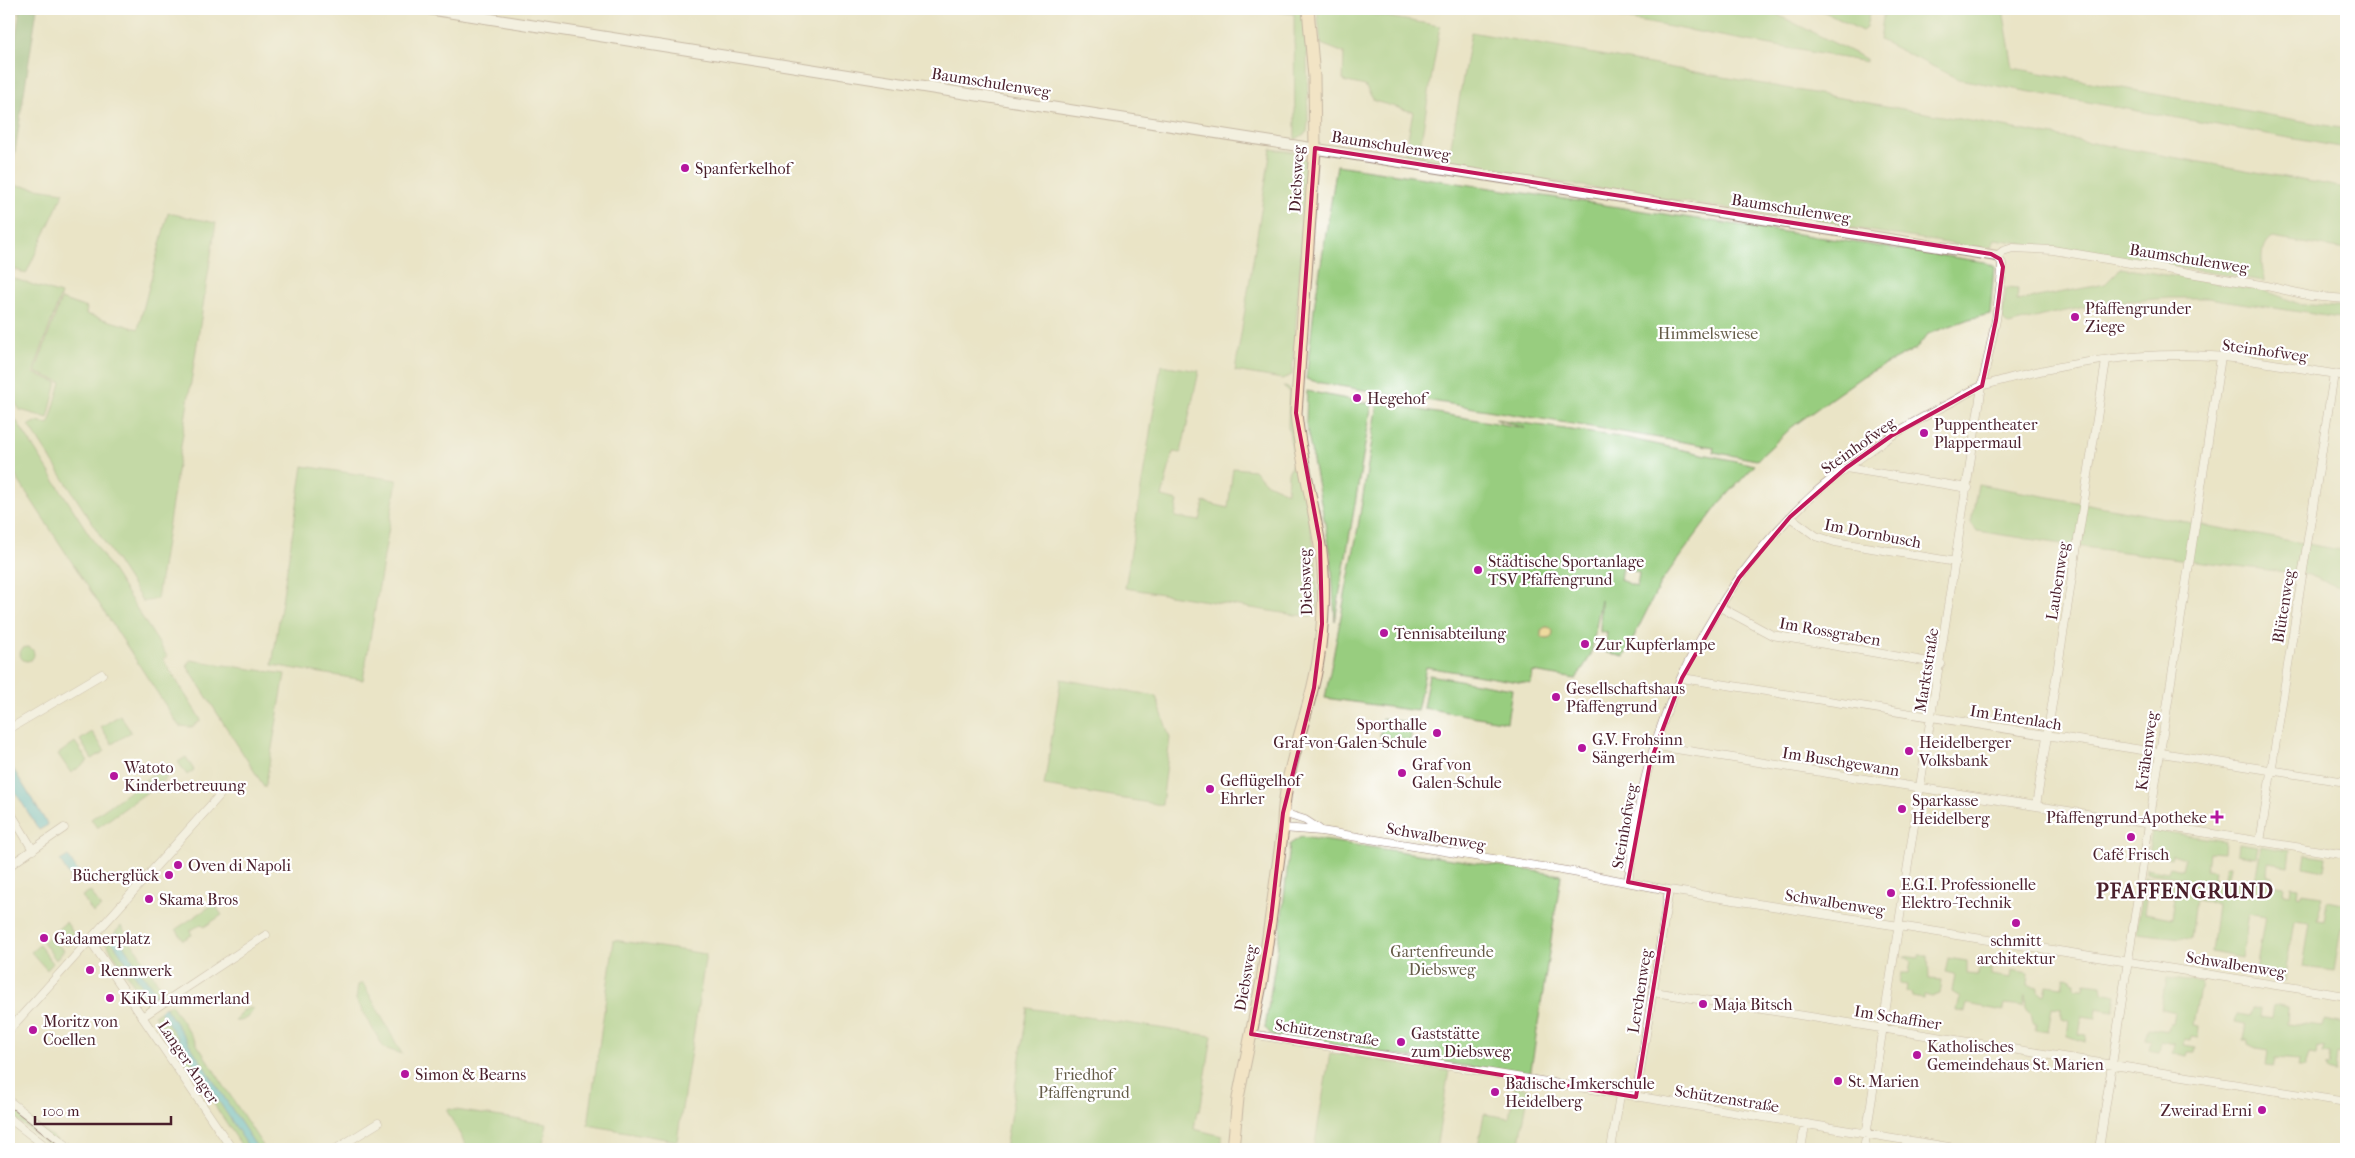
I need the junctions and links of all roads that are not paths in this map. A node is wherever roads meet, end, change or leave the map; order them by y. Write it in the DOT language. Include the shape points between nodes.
graph roads {
  1 [pos="428,9"];
  2 [pos="1308,9"];
  3 [pos="1315,148"];
  4 [pos="1997,256"];
  5 [pos="2346,299"];
  6 [pos="2221,357"];
  7 [pos="2106,361"];
  8 [pos="2334,374"];
  9 [pos="2346,376"];
  10 [pos="1982,386"];
  11 [pos="1846,468"];
  12 [pos="1968,488"];
  13 [pos="1790,517"];
  14 [pos="1956,562"];
  15 [pos="1720,608"];
  16 [pos="1941,664"];
  17 [pos="102,674"];
  18 [pos="1682,678"];
  19 [pos="1932,717"];
  20 [pos="9,729"];
  21 [pos="2047,736"];
  22 [pos="1657,746"];
  23 [pos="2160,754"];
  24 [pos="2271,771"];
  25 [pos="2346,782"];
  26 [pos="1922,788"];
  27 [pos="219,796"];
  28 [pos="2036,806"];
  29 [pos="9,810"];
  30 [pos="1283,813"];
  31 [pos="2150,824"];
  32 [pos="64,828"];
  33 [pos="1287,828"];
  34 [pos="1321,830"];
  35 [pos="2260,842"];
  36 [pos="33,850"];
  37 [pos="2346,856"];
  38 [pos="9,866"];
  39 [pos="1628,882"];
  40 [pos="1669,890"];
  41 [pos="1900,926"];
  42 [pos="266,934"];
  43 [pos="90,940"];
  44 [pos="2126,961"];
  45 [pos="1654,992"];
  46 [pos="2346,996"];
  47 [pos="142,1017"];
  48 [pos="1883,1029"];
  49 [pos="9,1030"];
  50 [pos="1251,1034"];
  51 [pos="2112,1065"];
  52 [pos="1620,1095"];
  53 [pos="1636,1097"];
  54 [pos="9,1101"];
  55 [pos="2346,1102"];
  56 [pos="9,1118"];
  57 [pos="378,1123"];
  58 [pos="1805,1125"];
  59 [pos="1867,1135"];
  60 [pos="1926,1146"];
  61 [pos="49,1149"];
  62 [pos="71,1149"];
  63 [pos="232,1149"];
  64 [pos="336,1149"];
  65 [pos="1233,1149"];
  66 [pos="1612,1149"];
  67 [pos="1801,1149"];
  68 [pos="1864,1149"];
  69 [pos="1962,1149"];
  70 [pos="2098,1149"];
  1 -- 3 [label="street, Baumschulenweg"];
  2 -- 3 [label="main road, Diebsweg" via="1314,77"];
  3 -- 4 [label="street, Baumschulenweg"];
  3 -- 30 [label="main road, Diebsweg" via="1296,413 1320,542 1322,624 1314,688"];
  4 -- 5 [label="street, Baumschulenweg" via="2013,248 2053,250 2311,296"];
  4 -- 10 [label="street, Marktstraße" via="2002,263 2002,273"];
  6 -- 7 [label="street, Steinhofweg" via="2157,356"];
  6 -- 8 [label="street, Steinhofweg"];
  6 -- 23 [label="street, Krähenweg"];
  7 -- 10 [label="street, Steinhofweg"];
  7 -- 21 [label="street, Laubenweg"];
  8 -- 9 [label="street, Steinhofweg"];
  8 -- 24 [label="street, Blütenweg"];
  10 -- 11 [label="street, Steinhofweg" via="1891,436"];
  10 -- 12 [label="street, Marktstraße"];
  11 -- 12 [label="street"];
  11 -- 13 [label="street, Steinhofweg"];
  12 -- 14 [label="street, Marktstraße"];
  13 -- 14 [label="street, Im Dornbusch" via="1816,536 1835,542"];
  13 -- 15 [label="street, Steinhofweg" via="1751,562"];
  14 -- 16 [label="street, Marktstraße"];
  15 -- 16 [label="street, Im Rossgraben" via="1772,635"];
  15 -- 18 [label="street, Steinhofweg"];
  16 -- 19 [label="street, Marktstraße"];
  17 -- 20 [label="street"];
  18 -- 19 [label="street, Im Entenlach"];
  18 -- 22 [label="street, Steinhofweg"];
  19 -- 21 [label="street, Im Entenlach"];
  19 -- 26 [label="street, Marktstraße"];
  21 -- 23 [label="street, Im Entenlach"];
  21 -- 28 [label="street, Laubenweg"];
  22 -- 26 [label="street, Im Buschgewann"];
  22 -- 39 [label="street, Steinhofweg" via="1642,793"];
  23 -- 24 [label="street, Im Entenlach"];
  23 -- 31 [label="street, Krähenweg"];
  24 -- 25 [label="street, Im Entenlach"];
  24 -- 35 [label="street, Blütenweg"];
  26 -- 28 [label="street, Im Buschgewann"];
  26 -- 41 [label="street, Marktstraße"];
  27 -- 43 [label="street"];
  28 -- 31 [label="street, Im Buschgewann"];
  29 -- 36 [label="street"];
  30 -- 33 [label="main road, Diebsweg"];
  30 -- 34 [label="street, Schwalbenweg" via="1305,820"];
  31 -- 35 [label="street, Im Buschgewann"];
  31 -- 44 [label="street, Krähenweg"];
  32 -- 36 [label="street"];
  33 -- 34 [label="street, Schwalbenweg"];
  33 -- 50 [label="main road, Diebsweg"];
  34 -- 39 [label="street, Schwalbenweg"];
  35 -- 37 [label="street, Im Buschgewann"];
  36 -- 38 [label="street"];
  39 -- 40 [label="street, Schwalbenweg"];
  40 -- 41 [label="street, Schwalbenweg"];
  40 -- 45 [label="street, Lerchenweg"];
  41 -- 44 [label="street, Schwalbenweg"];
  41 -- 48 [label="street, Marktstraße"];
  42 -- 47 [label="street"];
  43 -- 47 [label="street, Langer Anger"];
  43 -- 49 [label="street"];
  44 -- 46 [label="street, Schwalbenweg"];
  44 -- 51 [label="street, Krähenweg"];
  45 -- 48 [label="street, Im Schaffner"];
  45 -- 53 [label="street, Lerchenweg"];
  47 -- 63 [label="street, Langer Anger"];
  48 -- 51 [label="street, Im Schaffner"];
  48 -- 59 [label="street, Marktstraße"];
  50 -- 52 [label="street, Schützenstraße"];
  50 -- 65 [label="main road, Diebsweg" via="1238,1098"];
  51 -- 55 [label="street, Im Schaffner"];
  51 -- 70 [label="street, Krähenweg"];
  52 -- 53 [label="street, Schützenstraße"];
  52 -- 66 [label="street"];
  53 -- 58 [label="street, Schützenstraße"];
  54 -- 62 [label="street"];
  56 -- 61 [label="street"];
  57 -- 64 [label="street"];
  58 -- 59 [label="street, Schützenstraße"];
  58 -- 67 [label="street"];
  59 -- 60 [label="street, Schützenstraße"];
  59 -- 68 [label="street, Marktstraße"];
  60 -- 69 [label="street, Schützenstraße"];
}
